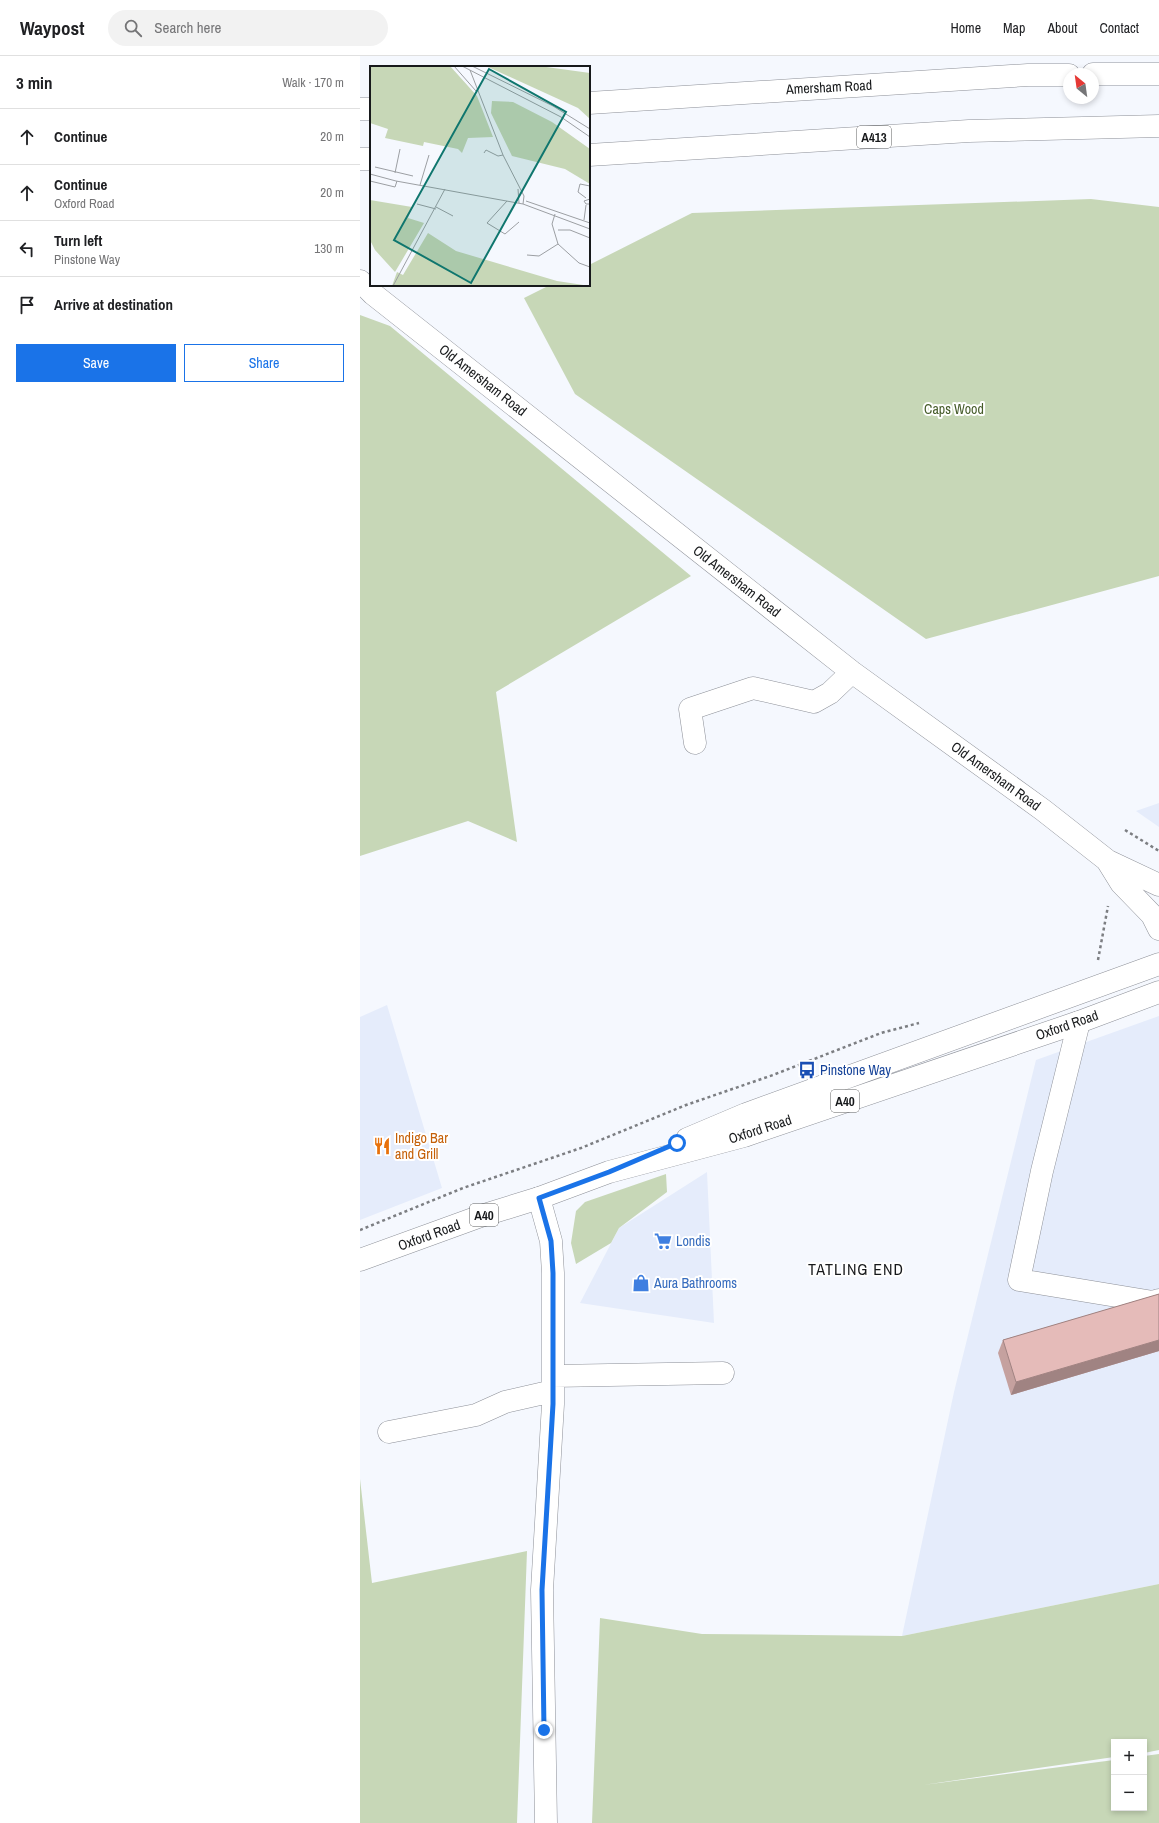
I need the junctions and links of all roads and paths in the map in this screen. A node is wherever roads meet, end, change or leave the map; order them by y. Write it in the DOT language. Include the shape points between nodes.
graph roads {
  1 [pos="1063,74"];
  2 [pos="1099,74"];
  3 [pos="1159,74"];
  4 [pos="590,103"];
  5 [pos="1159,126"];
  6 [pos="590,155"];
  7 [pos="364,288"];
  8 [pos="852,672"];
  9 [pos="696,743"];
  10 [pos="1125,830"];
  11 [pos="1159,851"];
  12 [pos="1108,860"];
  13 [pos="1121,883"];
  14 [pos="1159,885"];
  15 [pos="1159,929"];
  16 [pos="1159,964"];
  17 [pos="1097,966"];
  18 [pos="1159,992"];
  19 [pos="924,1022"];
  20 [pos="1078,1022"];
  21 [pos="609,1172"];
  22 [pos="539,1198"];
  23 [pos="360,1230"];
  24 [pos="360,1260"];
  25 [pos="1159,1300"];
  26 [pos="723,1373"];
  27 [pos="553,1384"];
  28 [pos="389,1432"];
  29 [pos="546,1823"];
  1 -- 4 [label="main road, Amersham Road"];
  2 -- 3 [label="main road"];
  5 -- 6 [label="main road, A413" via="969,131"];
  7 -- 8 [label="main road, Old Amersham Road"];
  8 -- 9 [label="main road" via="830,693 814,702 753,688 690,709"];
  8 -- 12 [label="main road, Old Amersham Road"];
  10 -- 11 [label="path"];
  12 -- 13 [label="main road, Old Amersham Road"];
  12 -- 14 [label="main road, Old Amersham Road"];
  13 -- 15 [label="main road, Old Amersham Road" via="1152,915"];
  13 -- 17 [label="path" via="1109,897"];
  16 -- 21 [label="main road, A40" via="746,1114"];
  18 -- 20 [label="main road, Oxford Road / A40"];
  19 -- 23 [label="path" via="881,1033 686,1105 581,1148 463,1188"];
  20 -- 21 [label="main road, Oxford Road / A40" via="744,1136"];
  20 -- 25 [label="main road" via="1019,1280 1153,1302"];
  21 -- 22 [label="main road, Oxford Road / A40"];
  22 -- 24 [label="main road, Oxford Road / A40"];
  22 -- 27 [label="main road" via="551,1241"];
  26 -- 27 [label="main road"];
  27 -- 28 [label="main road" via="476,1415"];
  27 -- 29 [label="main road" via="542,1590"];
}
